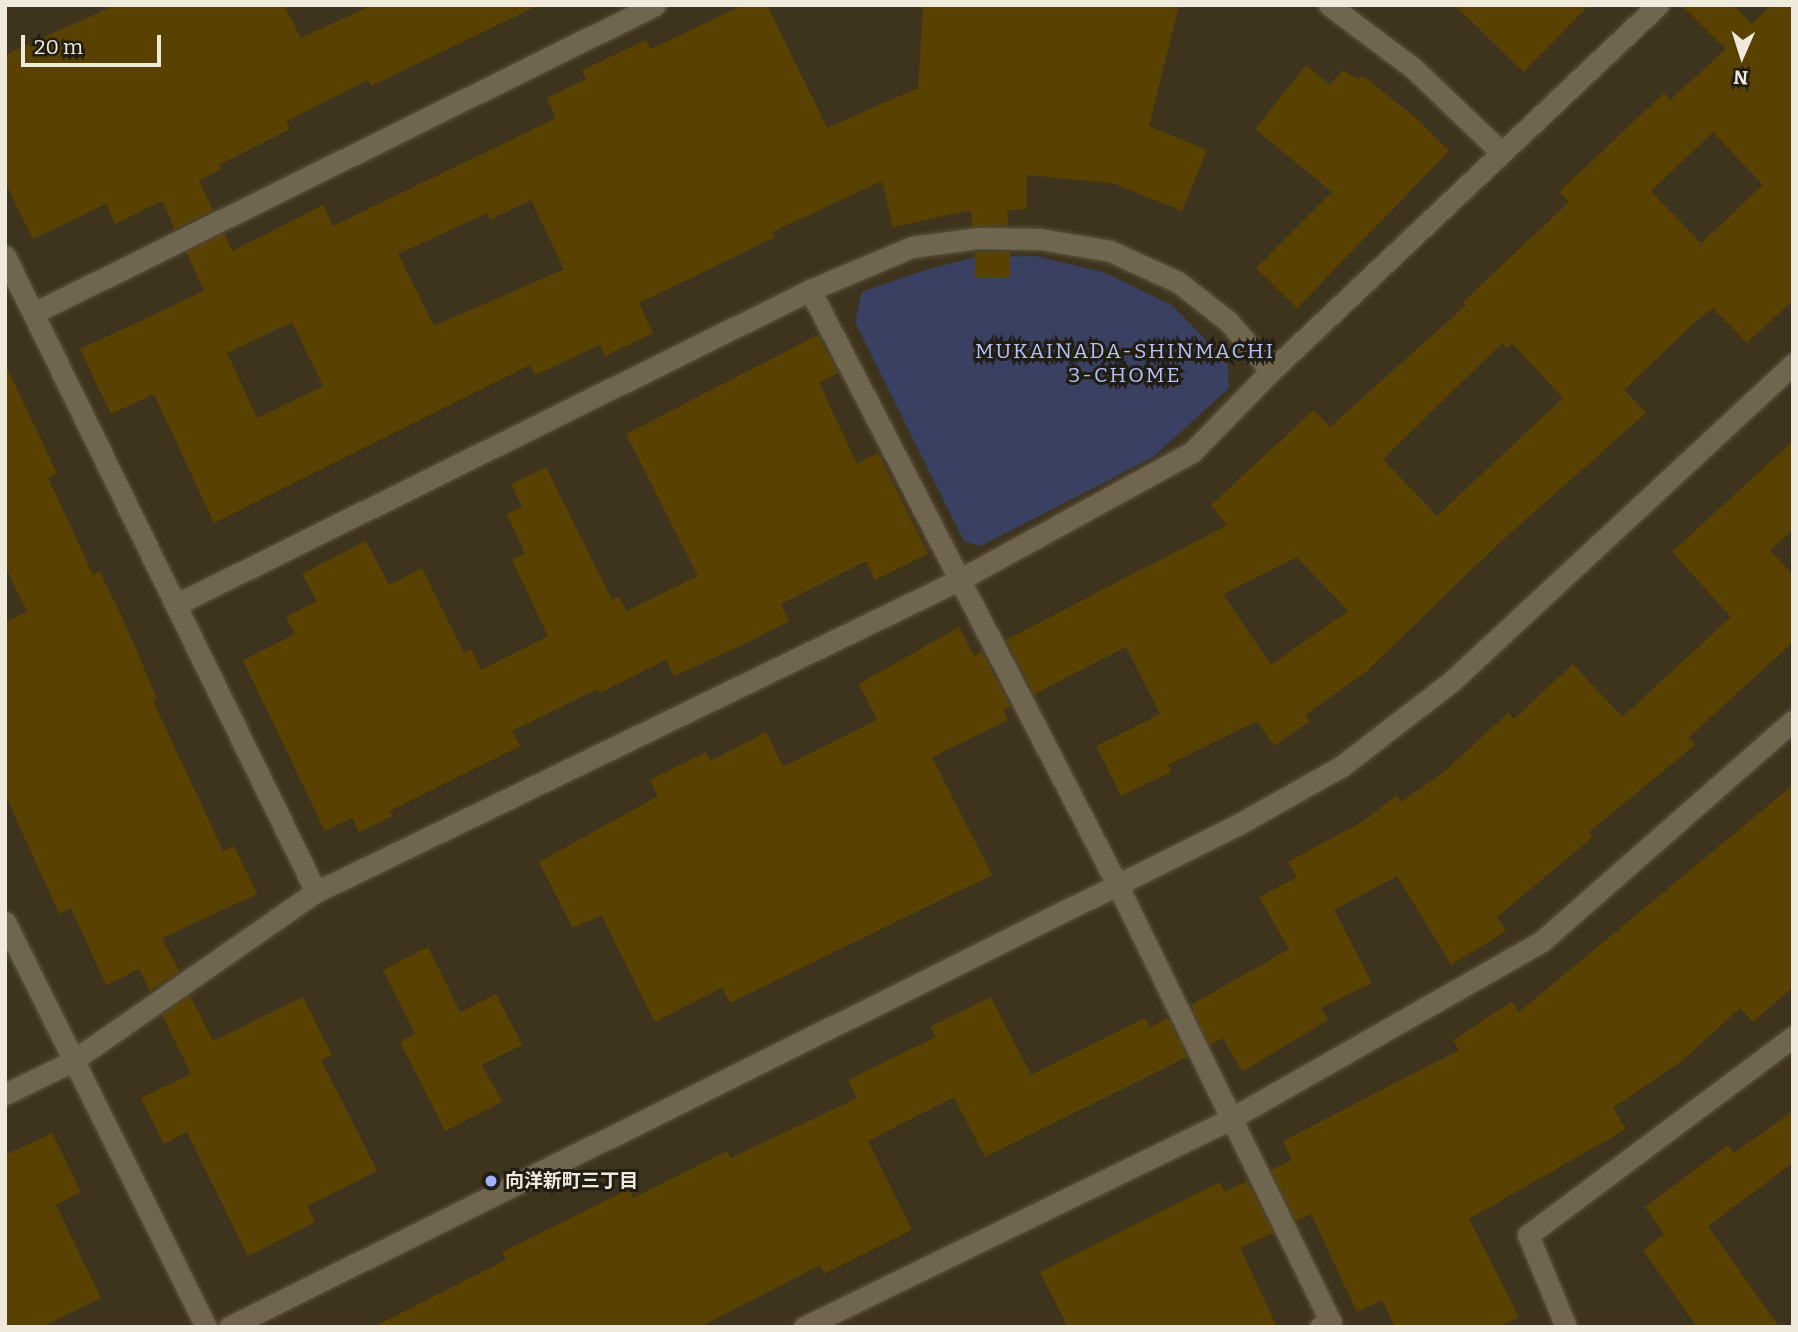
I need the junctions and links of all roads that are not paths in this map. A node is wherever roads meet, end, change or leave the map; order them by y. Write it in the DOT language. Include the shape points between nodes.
graph roads {
  1 [pos="655,5"];
  2 [pos="1329,5"];
  3 [pos="1658,5"];
  4 [pos="1502,153"];
  5 [pos="5,256"];
  6 [pos="810,290"];
  7 [pos="34,313"];
  8 [pos="1793,364"];
  9 [pos="1271,371"];
  10 [pos="961,579"];
  11 [pos="177,604"];
  12 [pos="1793,721"];
  13 [pos="1117,884"];
  14 [pos="316,892"];
  15 [pos="5,922"];
  16 [pos="1793,1037"];
  17 [pos="72,1062"];
  18 [pos="5,1094"];
  19 [pos="1232,1118"];
  20 [pos="206,1327"];
  21 [pos="229,1327"];
  22 [pos="804,1327"];
  23 [pos="1320,1327"];
  24 [pos="1566,1327"];
  1 -- 7 [label="street"];
  2 -- 4 [label="street" via="1412,67"];
  3 -- 4 [label="street"];
  4 -- 9 [label="street"];
  5 -- 7 [label="street"];
  6 -- 9 [label="street" via="912,247 979,238 1040,239 1110,251 1178,282 1228,321"];
  6 -- 10 [label="street"];
  6 -- 11 [label="street"];
  7 -- 11 [label="street"];
  8 -- 13 [label="street" via="1452,681 1342,766 1239,824"];
  9 -- 10 [label="street" via="1192,452"];
  10 -- 13 [label="street"];
  10 -- 14 [label="street"];
  11 -- 14 [label="street"];
  12 -- 19 [label="street" via="1541,942"];
  13 -- 19 [label="street"];
  13 -- 21 [label="street"];
  14 -- 17 [label="street"];
  15 -- 17 [label="street"];
  16 -- 24 [label="street" via="1528,1235"];
  17 -- 18 [label="street"];
  17 -- 20 [label="street"];
  19 -- 22 [label="street"];
  19 -- 23 [label="street" via="1331,1322"];
}
